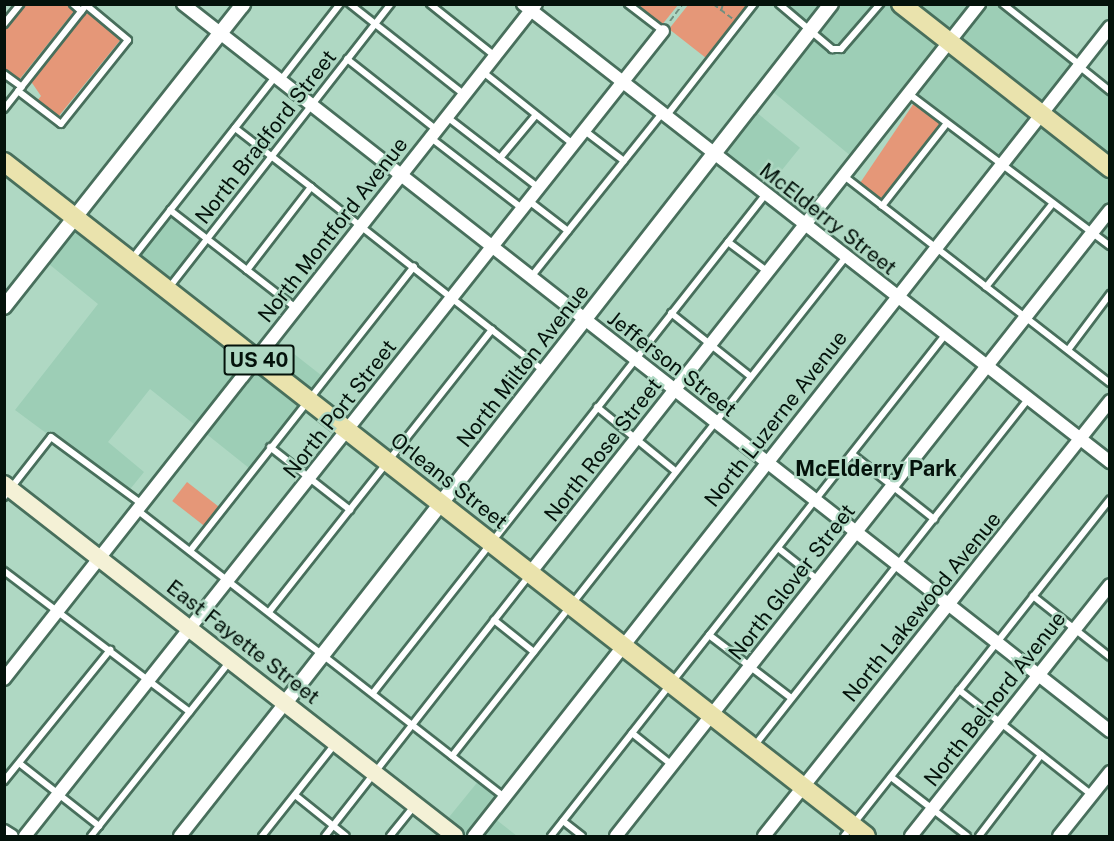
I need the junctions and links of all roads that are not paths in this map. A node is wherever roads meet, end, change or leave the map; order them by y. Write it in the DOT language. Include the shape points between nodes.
graph roads {
  1 [pos="20,4"];
  2 [pos="73,4"];
  3 [pos="183,4"];
  4 [pos="243,4"];
  5 [pos="340,4"];
  6 [pos="350,4"];
  7 [pos="391,4"];
  8 [pos="430,4"];
  9 [pos="628,4"];
  10 [pos="754,4"];
  11 [pos="779,4"];
  12 [pos="831,4"];
  13 [pos="880,4"];
  14 [pos="979,4"];
  15 [pos="1004,4"];
  16 [pos="86,5"];
  17 [pos="905,6"];
  18 [pos="530,7"];
  19 [pos="81,11"];
  20 [pos="4,24"];
  21 [pos="375,24"];
  22 [pos="1110,27"];
  23 [pos="663,31"];
  24 [pos="810,31"];
  25 [pos="220,34"];
  26 [pos="949,43"];
  27 [pos="495,56"];
  28 [pos="347,59"];
  29 [pos="1079,65"];
  30 [pos="483,72"];
  31 [pos="4,74"];
  32 [pos="278,79"];
  33 [pos="625,81"];
  34 [pos="20,89"];
  35 [pos="1110,91"];
  36 [pos="909,94"];
  37 [pos="465,95"];
  38 [pos="310,104"];
  39 [pos="4,109"];
  40 [pos="665,113"];
  41 [pos="1041,114"];
  42 [pos="536,115"];
  43 [pos="447,117"];
  44 [pos="947,123"];
  45 [pos="235,128"];
  46 [pos="585,131"];
  47 [pos="434,134"];
  48 [pos="574,145"];
  49 [pos="714,154"];
  50 [pos="270,156"];
  51 [pos="500,158"];
  52 [pos="624,161"];
  53 [pos="4,162"];
  54 [pos="1001,164"];
  55 [pos="1110,168"];
  56 [pos="401,176"];
  57 [pos="844,176"];
  58 [pos="311,187"];
  59 [pos="539,188"];
  60 [pos="765,195"];
  61 [pos="1053,203"];
  62 [pos="526,205"];
  63 [pos="882,206"];
  64 [pos="170,210"];
  65 [pos="1110,210"];
  66 [pos="75,217"];
  67 [pos="361,226"];
  68 [pos="804,226"];
  69 [pos="568,231"];
  70 [pos="1092,232"];
  71 [pos="207,239"];
  72 [pos="728,242"];
  73 [pos="1110,246"];
  74 [pos="492,247"];
  75 [pos="936,248"];
  76 [pos="845,258"];
  77 [pos="130,260"];
  78 [pos="414,266"];
  79 [pos="247,270"];
  80 [pos="768,273"];
  81 [pos="531,277"];
  82 [pos="986,287"];
  83 [pos="168,290"];
  84 [pos="1110,294"];
  85 [pos="453,296"];
  86 [pos="896,298"];
  87 [pos="4,308"];
  88 [pos="296,308"];
  89 [pos="671,313"];
  90 [pos="1025,317"];
  91 [pos="586,321"];
  92 [pos="492,330"];
  93 [pos="945,335"];
  94 [pos="711,345"];
  95 [pos="1068,350"];
  96 [pos="256,359"];
  97 [pos="635,359"];
  98 [pos="986,367"];
  99 [pos="545,372"];
  100 [pos="750,376"];
  101 [pos="1110,382"];
  102 [pos="675,390"];
  103 [pos="307,399"];
  104 [pos="1028,399"];
  105 [pos="1110,401"];
  106 [pos="597,407"];
  107 [pos="715,422"];
  108 [pos="348,430"];
  109 [pos="1080,439"];
  110 [pos="636,440"];
  111 [pos="270,447"];
  112 [pos="852,454"];
  113 [pos="387,462"];
  114 [pos="767,462"];
  115 [pos="1110,462"];
  116 [pos="674,470"];
  117 [pos="310,478"];
  118 [pos="892,486"];
  119 [pos="7,490"];
  120 [pos="1110,499"];
  121 [pos="815,500"];
  122 [pos="442,504"];
  123 [pos="140,507"];
  124 [pos="350,510"];
  125 [pos="934,519"];
  126 [pos="856,532"];
  127 [pos="490,542"];
  128 [pos="778,548"];
  129 [pos="190,551"];
  130 [pos="99,558"];
  131 [pos="897,565"];
  132 [pos="5,572"];
  133 [pos="530,573"];
  134 [pos="818,580"];
  135 [pos="229,581"];
  136 [pos="1110,585"];
  137 [pos="1033,596"];
  138 [pos="571,605"];
  139 [pos="949,605"];
  140 [pos="58,611"];
  141 [pos="269,612"];
  142 [pos="494,620"];
  143 [pos="191,630"];
  144 [pos="1075,630"];
  145 [pos="709,635"];
  146 [pos="997,643"];
  147 [pos="622,645"];
  148 [pos="110,650"];
  149 [pos="534,652"];
  150 [pos="323,654"];
  151 [pos="1110,657"];
  152 [pos="230,661"];
  153 [pos="750,667"];
  154 [pos="1038,675"];
  155 [pos="4,679"];
  156 [pos="150,681"];
  157 [pos="671,684"];
  158 [pos="959,690"];
  159 [pos="373,693"];
  160 [pos="791,698"];
  161 [pos="285,703"];
  162 [pos="190,712"];
  163 [pos="712,715"];
  164 [pos="1001,723"];
  165 [pos="413,724"];
  166 [pos="1110,731"];
  167 [pos="632,733"];
  168 [pos="336,743"];
  169 [pos="753,748"];
  170 [pos="1041,755"];
  171 [pos="452,756"];
  172 [pos="19,763"];
  173 [pos="672,765"];
  174 [pos="1110,772"];
  175 [pos="374,774"];
  176 [pos="891,777"];
  177 [pos="4,781"];
  178 [pos="803,787"];
  179 [pos="59,794"];
  180 [pos="295,795"];
  181 [pos="1092,795"];
  182 [pos="504,797"];
  183 [pos="415,805"];
  184 [pos="932,810"];
  185 [pos="563,821"];
  186 [pos="99,826"];
  187 [pos="333,826"];
  188 [pos="4,831"];
  189 [pos="854,833"];
  190 [pos="12,837"];
  191 [pos="25,837"];
  192 [pos="91,837"];
  193 [pos="180,837"];
  194 [pos="262,837"];
  195 [pos="325,837"];
  196 [pos="346,837"];
  197 [pos="390,837"];
  198 [pos="455,837"];
  199 [pos="474,837"];
  200 [pos="551,837"];
  201 [pos="582,837"];
  202 [pos="616,837"];
  203 [pos="764,837"];
  204 [pos="911,837"];
  205 [pos="967,837"];
  206 [pos="979,837"];
  207 [pos="1059,837"];
  1 -- 20 [label="lane"];
  2 -- 19 [label="lane"];
  3 -- 25 [label="street, Jefferson Street"];
  4 -- 25 [label="street"];
  5 -- 32 [label="lane"];
  6 -- 21 [label="lane"];
  7 -- 21 [label="lane, North Bradford Street"];
  8 -- 27 [label="lane"];
  9 -- 23 [label="lane"];
  10 -- 40 [label="lane"];
  11 -- 24 [label="lane"];
  12 -- 24 [label="street, North Milton Avenue"];
  13 -- 24 [label="lane" via="841,49 832,49"];
  14 -- 26 [label="street, North Rose Street"];
  15 -- 29 [label="lane"];
  16 -- 19 [label="lane"];
  16 -- 34 [label="lane" via="128,39 61,124"];
  17 -- 26 [label="main road"];
  18 -- 27 [label="street, North Montford Avenue"];
  18 -- 33 [label="street, McElderry Street"];
  19 -- 34 [label="lane"];
  21 -- 28 [label="lane, North Bradford Street"];
  21 -- 37 [label="lane"];
  22 -- 29 [label="street, North Luzerne Avenue"];
  23 -- 33 [label="street, North Port Street"];
  24 -- 49 [label="street, North Milton Avenue"];
  25 -- 32 [label="street, Jefferson Street"];
  25 -- 66 [label="street"];
  26 -- 36 [label="street, North Rose Street"];
  26 -- 41 [label="main road"];
  27 -- 30 [label="street, North Montford Avenue"];
  28 -- 38 [label="lane, North Bradford Street"];
  28 -- 47 [label="lane"];
  29 -- 35 [label="lane"];
  29 -- 41 [label="street, North Luzerne Avenue"];
  30 -- 37 [label="street, North Montford Avenue"];
  30 -- 42 [label="lane"];
  31 -- 34 [label="lane"];
  32 -- 38 [label="street, Jefferson Street"];
  32 -- 45 [label="lane"];
  33 -- 40 [label="street, McElderry Street"];
  33 -- 46 [label="street, North Port Street"];
  34 -- 39 [label="lane"];
  36 -- 44 [label="lane"];
  36 -- 57 [label="street, North Rose Street"];
  37 -- 43 [label="street, North Montford Avenue"];
  38 -- 50 [label="lane, North Bradford Street"];
  38 -- 56 [label="street, Jefferson Street"];
  40 -- 49 [label="street, McElderry Street"];
  40 -- 52 [label="lane"];
  41 -- 54 [label="street, North Luzerne Avenue"];
  41 -- 55 [label="main road"];
  42 -- 48 [label="lane"];
  42 -- 51 [label="lane"];
  43 -- 47 [label="street, North Montford Avenue"];
  43 -- 51 [label="lane"];
  44 -- 54 [label="lane"];
  44 -- 63 [label="lane"];
  45 -- 50 [label="lane"];
  45 -- 64 [label="lane"];
  46 -- 48 [label="street, North Port Street"];
  46 -- 52 [label="lane"];
  47 -- 56 [label="street, North Montford Avenue"];
  47 -- 62 [label="lane"];
  48 -- 59 [label="street, North Port Street"];
  49 -- 60 [label="street, McElderry Street"];
  49 -- 91 [label="street, North Milton Avenue"];
  50 -- 58 [label="lane"];
  50 -- 71 [label="lane, North Bradford Street"];
  51 -- 59 [label="lane"];
  52 -- 69 [label="lane"];
  53 -- 66 [label="main road, Orleans Street / US 40"];
  54 -- 61 [label="lane"];
  54 -- 75 [label="street, North Luzerne Avenue"];
  56 -- 67 [label="street, North Montford Avenue"];
  56 -- 74 [label="street, Jefferson Street"];
  57 -- 63 [label="lane"];
  57 -- 68 [label="street, North Rose Street"];
  58 -- 67 [label="lane"];
  58 -- 79 [label="lane"];
  59 -- 62 [label="street, North Port Street"];
  60 -- 68 [label="street, McElderry Street"];
  60 -- 72 [label="lane"];
  61 -- 70 [label="lane"];
  61 -- 82 [label="lane"];
  62 -- 69 [label="lane"];
  62 -- 74 [label="street, North Port Street"];
  63 -- 75 [label="lane"];
  64 -- 71 [label="lane"];
  64 -- 77 [label="lane"];
  65 -- 70 [label="street, North Glover Street"];
  66 -- 77 [label="main road, Orleans Street / US 40"];
  66 -- 87 [label="street"];
  67 -- 78 [label="lane"];
  67 -- 88 [label="street, North Montford Avenue"];
  68 -- 76 [label="street, McElderry Street"];
  68 -- 80 [label="street, North Rose Street"];
  69 -- 81 [label="lane"];
  70 -- 73 [label="lane"];
  70 -- 90 [label="street, North Glover Street"];
  71 -- 79 [label="lane"];
  71 -- 83 [label="lane, North Bradford Street"];
  72 -- 80 [label="lane"];
  72 -- 89 [label="lane"];
  74 -- 81 [label="street, Jefferson Street"];
  74 -- 85 [label="street, North Port Street"];
  75 -- 82 [label="lane"];
  75 -- 86 [label="street, North Luzerne Avenue"];
  76 -- 86 [label="street, McElderry Street"];
  76 -- 100 [label="lane"];
  77 -- 83 [label="main road, Orleans Street / US 40"];
  78 -- 85 [label="lane"];
  78 -- 103 [label="lane"];
  79 -- 88 [label="lane"];
  80 -- 94 [label="street, North Rose Street"];
  81 -- 91 [label="street, Jefferson Street"];
  82 -- 90 [label="lane"];
  83 -- 96 [label="main road, Orleans Street / US 40"];
  84 -- 95 [label="lane"];
  85 -- 92 [label="lane"];
  85 -- 108 [label="street, North Port Street"];
  86 -- 93 [label="street, McElderry Street"];
  86 -- 114 [label="street, North Luzerne Avenue"];
  88 -- 96 [label="street, North Montford Avenue"];
  89 -- 94 [label="lane"];
  89 -- 97 [label="lane"];
  90 -- 95 [label="lane"];
  90 -- 98 [label="street, North Glover Street"];
  91 -- 97 [label="street, Jefferson Street"];
  91 -- 99 [label="street, North Milton Avenue"];
  92 -- 99 [label="lane"];
  92 -- 113 [label="lane"];
  93 -- 98 [label="street, McElderry Street"];
  93 -- 112 [label="lane"];
  94 -- 100 [label="lane"];
  94 -- 102 [label="street, North Rose Street"];
  95 -- 101 [label="lane"];
  96 -- 103 [label="main road, Orleans Street / US 40"];
  96 -- 123 [label="street, North Montford Avenue"];
  97 -- 102 [label="street, Jefferson Street"];
  97 -- 106 [label="lane"];
  98 -- 104 [label="street, McElderry Street"];
  98 -- 118 [label="street, North Glover Street"];
  99 -- 122 [label="street, North Milton Avenue"];
  100 -- 107 [label="lane"];
  102 -- 107 [label="street, Jefferson Street"];
  102 -- 110 [label="street, North Rose Street"];
  103 -- 108 [label="main road, Orleans Street / US 40"];
  103 -- 111 [label="lane"];
  104 -- 109 [label="street, McElderry Street"];
  104 -- 125 [label="lane"];
  105 -- 109 [label="street, North Lakewood Avenue"];
  106 -- 110 [label="lane"];
  106 -- 127 [label="lane"];
  107 -- 114 [label="street, Jefferson Street"];
  107 -- 116 [label="lane"];
  108 -- 113 [label="main road, Orleans Street / US 40"];
  108 -- 117 [label="street, North Port Street"];
  109 -- 115 [label="street, McElderry Street"];
  109 -- 139 [label="street, North Lakewood Avenue"];
  110 -- 116 [label="lane"];
  110 -- 133 [label="street, North Rose Street"];
  111 -- 117 [label="lane"];
  111 -- 129 [label="lane"];
  112 -- 118 [label="lane"];
  112 -- 121 [label="lane"];
  113 -- 122 [label="main road, Orleans Street / US 40"];
  113 -- 124 [label="lane"];
  114 -- 121 [label="street, Jefferson Street"];
  114 -- 147 [label="street, North Luzerne Avenue"];
  116 -- 138 [label="lane"];
  117 -- 124 [label="lane"];
  117 -- 135 [label="street, North Port Street"];
  118 -- 125 [label="lane"];
  118 -- 126 [label="street, North Glover Street"];
  119 -- 123 [label="lane" via="51,437"];
  119 -- 130 [label="main road, East Fayette Street"];
  120 -- 137 [label="lane"];
  121 -- 126 [label="street, Jefferson Street"];
  121 -- 128 [label="lane"];
  122 -- 127 [label="main road, Orleans Street / US 40"];
  122 -- 150 [label="street, North Milton Avenue"];
  123 -- 129 [label="lane"];
  123 -- 130 [label="street, North Montford Avenue"];
  124 -- 141 [label="lane"];
  125 -- 131 [label="lane"];
  126 -- 131 [label="street, Jefferson Street"];
  126 -- 134 [label="street, North Glover Street"];
  127 -- 133 [label="main road, Orleans Street / US 40"];
  127 -- 159 [label="lane"];
  128 -- 134 [label="lane"];
  128 -- 145 [label="lane"];
  129 -- 135 [label="lane"];
  130 -- 140 [label="street, North Montford Avenue"];
  130 -- 143 [label="main road, East Fayette Street"];
  131 -- 139 [label="street, Jefferson Street"];
  131 -- 160 [label="lane"];
  132 -- 140 [label="lane"];
  133 -- 138 [label="main road, Orleans Street / US 40"];
  133 -- 142 [label="lane, North Rose Street"];
  134 -- 153 [label="street, North Glover Street"];
  135 -- 141 [label="lane"];
  135 -- 143 [label="street, North Port Street"];
  136 -- 144 [label="street, North Belnord Avenue"];
  137 -- 144 [label="lane"];
  137 -- 146 [label="lane"];
  138 -- 147 [label="main road, Orleans Street / US 40"];
  138 -- 149 [label="lane"];
  139 -- 146 [label="street, Jefferson Street"];
  139 -- 178 [label="street, North Lakewood Avenue"];
  140 -- 148 [label="lane"];
  140 -- 155 [label="street, North Montford Avenue"];
  141 -- 150 [label="lane"];
  142 -- 149 [label="lane"];
  142 -- 165 [label="lane, North Rose Street"];
  143 -- 152 [label="main road, East Fayette Street"];
  143 -- 156 [label="street, North Port Street"];
  144 -- 151 [label="lane"];
  144 -- 154 [label="street, North Belnord Avenue"];
  145 -- 153 [label="lane"];
  145 -- 157 [label="lane"];
  146 -- 154 [label="street, Jefferson Street"];
  146 -- 158 [label="lane"];
  147 -- 157 [label="main road, Orleans Street / US 40"];
  147 -- 182 [label="street, North Luzerne Avenue"];
  148 -- 156 [label="lane"];
  148 -- 172 [label="lane"];
  149 -- 171 [label="lane"];
  150 -- 159 [label="lane"];
  150 -- 161 [label="street, North Milton Avenue"];
  152 -- 161 [label="main road, East Fayette Street"];
  152 -- 162 [label="lane"];
  153 -- 160 [label="lane"];
  153 -- 163 [label="street, North Glover Street"];
  154 -- 164 [label="street, North Belnord Avenue"];
  154 -- 166 [label="street, Jefferson Street"];
  156 -- 162 [label="lane"];
  156 -- 179 [label="street, North Port Street"];
  157 -- 163 [label="main road, Orleans Street / US 40"];
  157 -- 167 [label="lane"];
  158 -- 164 [label="lane"];
  158 -- 176 [label="lane"];
  159 -- 165 [label="lane"];
  160 -- 169 [label="lane"];
  161 -- 168 [label="main road, East Fayette Street"];
  161 -- 193 [label="street, North Milton Avenue"];
  162 -- 186 [label="lane"];
  163 -- 169 [label="main road, Orleans Street / US 40"];
  163 -- 173 [label="street, North Glover Street"];
  164 -- 170 [label="lane"];
  164 -- 184 [label="street, North Belnord Avenue"];
  165 -- 171 [label="lane"];
  165 -- 175 [label="lane, North Rose Street"];
  167 -- 173 [label="lane"];
  167 -- 185 [label="lane"];
  168 -- 175 [label="main road, East Fayette Street"];
  168 -- 180 [label="lane"];
  169 -- 178 [label="main road, Orleans Street / US 40"];
  170 -- 181 [label="lane"];
  170 -- 206 [label="lane"];
  171 -- 182 [label="lane"];
  172 -- 177 [label="lane"];
  172 -- 179 [label="lane"];
  173 -- 202 [label="street, North Glover Street"];
  174 -- 181 [label="street"];
  175 -- 183 [label="main road, East Fayette Street"];
  175 -- 187 [label="lane, North Rose Street"];
  176 -- 184 [label="lane"];
  176 -- 189 [label="lane"];
  178 -- 189 [label="main road, Orleans Street / US 40"];
  178 -- 203 [label="street, North Lakewood Avenue"];
  179 -- 186 [label="lane"];
  179 -- 191 [label="street, North Port Street"];
  180 -- 187 [label="lane"];
  180 -- 194 [label="lane"];
  181 -- 207 [label="street"];
  182 -- 199 [label="street, North Luzerne Avenue"];
  183 -- 197 [label="lane"];
  183 -- 198 [label="main road, East Fayette Street"];
  184 -- 204 [label="street, North Belnord Avenue"];
  184 -- 205 [label="lane"];
  185 -- 200 [label="lane"];
  185 -- 201 [label="lane"];
  186 -- 192 [label="lane"];
  187 -- 195 [label="lane, North Rose Street"];
  187 -- 196 [label="lane"];
  188 -- 190 [label="street"];
}
